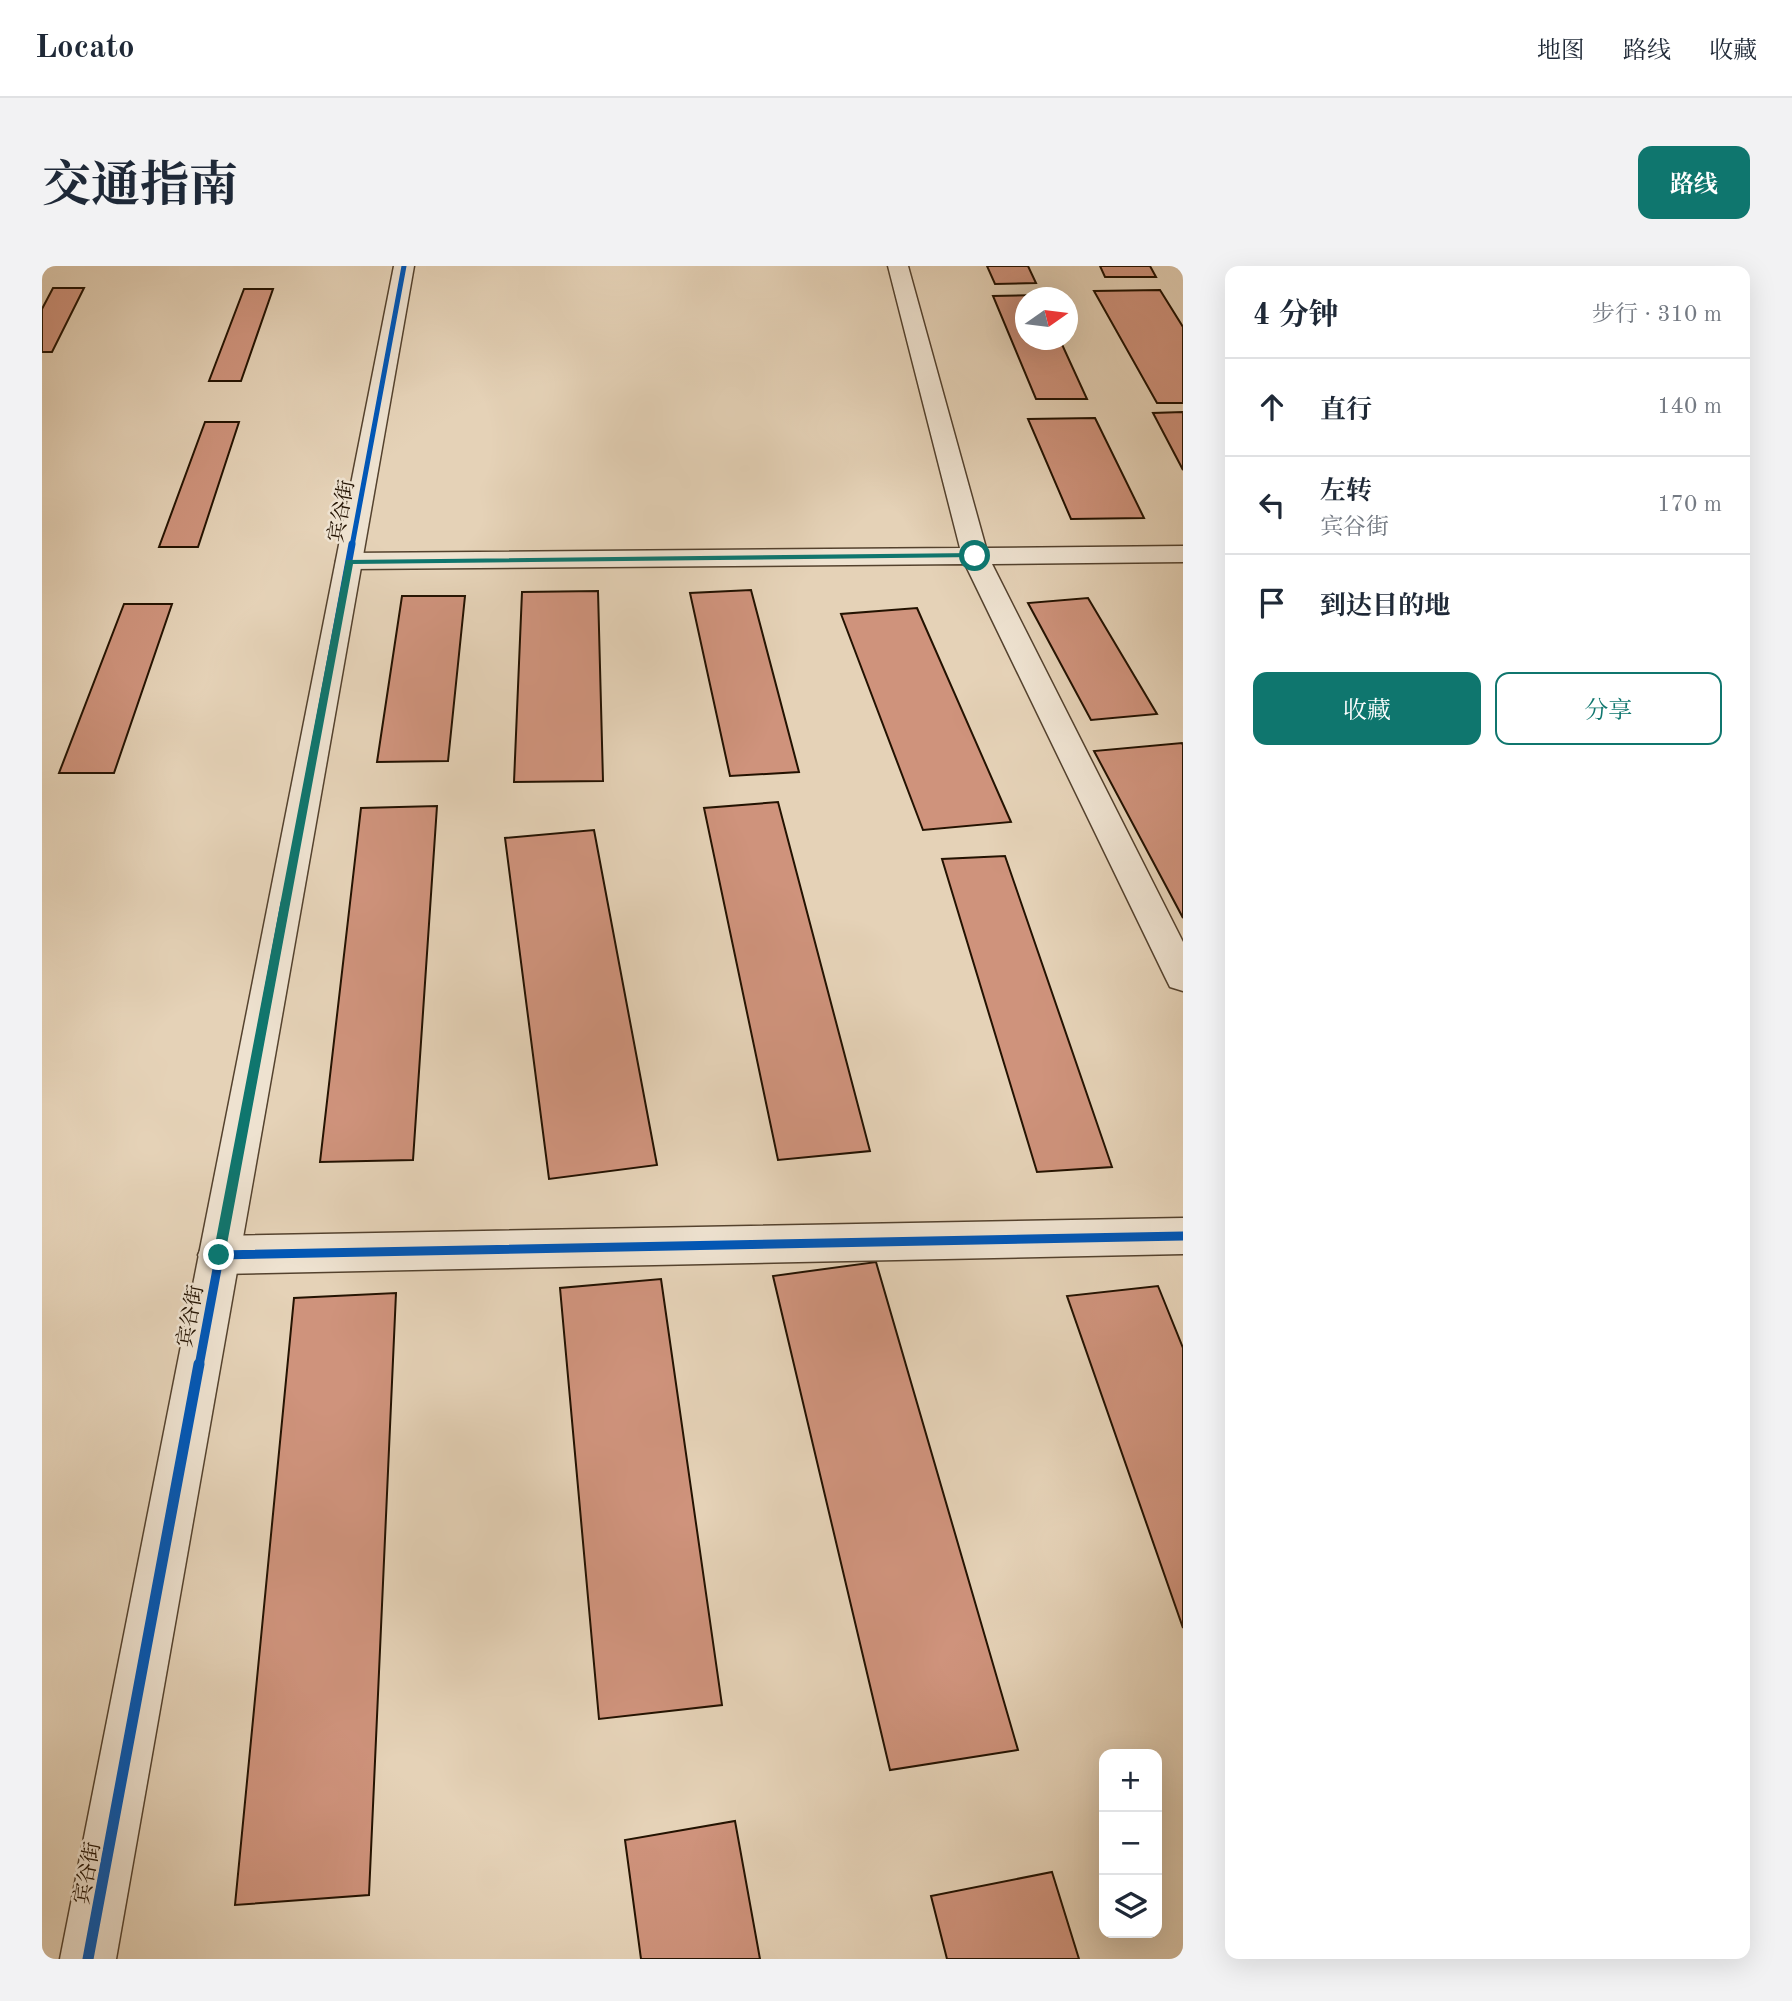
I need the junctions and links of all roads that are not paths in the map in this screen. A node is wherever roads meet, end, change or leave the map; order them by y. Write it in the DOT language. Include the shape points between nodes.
graph roads {
  1 [pos="404,266"];
  2 [pos="898,266"];
  3 [pos="1183,554"];
  4 [pos="975,556"];
  5 [pos="349,561"];
  6 [pos="1183,977"];
  7 [pos="1183,1236"];
  8 [pos="219,1255"];
  9 [pos="88,1959"];
  1 -- 5 [label="street, 宾谷街"];
  2 -- 4 [label="street"];
  3 -- 4 [label="street"];
  4 -- 5 [label="street"];
  4 -- 6 [label="street"];
  5 -- 8 [label="street, 宾谷街"];
  7 -- 8 [label="street"];
  8 -- 9 [label="street, 宾谷街"];
}
